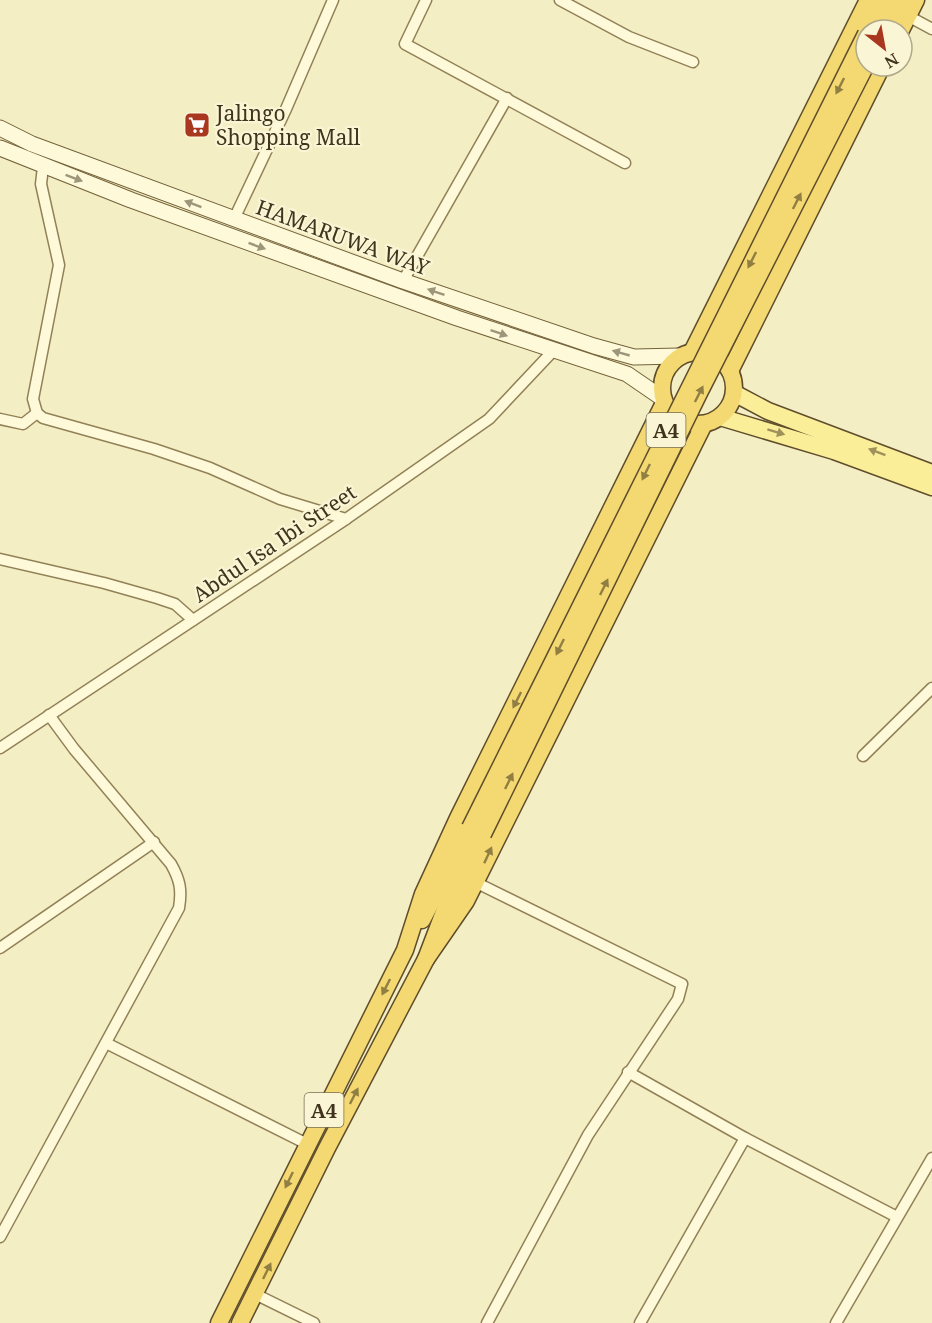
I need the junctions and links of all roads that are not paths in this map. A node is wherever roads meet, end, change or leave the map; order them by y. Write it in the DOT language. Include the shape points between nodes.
graph roads {
  1 [pos="333,0"];
  2 [pos="426,0"];
  3 [pos="560,0"];
  4 [pos="868,0"];
  5 [pos="883,0"];
  6 [pos="899,0"];
  7 [pos="916,0"];
  8 [pos="874,18"];
  9 [pos="890,18"];
  10 [pos="907,18"];
  11 [pos="914,25"];
  12 [pos="932,29"];
  13 [pos="854,59"];
  14 [pos="693,62"];
  15 [pos="859,78"];
  16 [pos="876,78"];
  17 [pos="507,98"];
  18 [pos="0,129"];
  19 [pos="0,148"];
  20 [pos="625,162"];
  21 [pos="43,167"];
  22 [pos="234,219"];
  23 [pos="404,281"];
  24 [pos="553,351"];
  25 [pos="685,354"];
  26 [pos="730,370"];
  27 [pos="734,393"];
  28 [pos="663,401"];
  29 [pos="37,412"];
  30 [pos="0,418"];
  31 [pos="712,420"];
  32 [pos="932,473"];
  33 [pos="932,487"];
  34 [pos="346,519"];
  35 [pos="0,559"];
  36 [pos="193,620"];
  37 [pos="932,688"];
  38 [pos="50,715"];
  39 [pos="0,748"];
  40 [pos="863,756"];
  41 [pos="476,831"];
  42 [pos="154,842"];
  43 [pos="475,882"];
  44 [pos="0,948"];
  45 [pos="405,950"];
  46 [pos="426,959"];
  47 [pos="106,1043"];
  48 [pos="628,1072"];
  49 [pos="745,1138"];
  50 [pos="307,1144"];
  51 [pos="932,1158"];
  52 [pos="928,1177"];
  53 [pos="897,1217"];
  54 [pos="0,1237"];
  55 [pos="255,1294"];
  56 [pos="219,1323"];
  57 [pos="240,1323"];
  58 [pos="314,1323"];
  59 [pos="487,1323"];
  60 [pos="640,1323"];
  61 [pos="836,1323"];
  1 -- 22 [label="street"];
  2 -- 17 [label="street" via="405,44"];
  3 -- 14 [label="street" via="629,37"];
  4 -- 25 [label="highway, A4"];
  5 -- 8 [label="highway"];
  6 -- 9 [label="highway"];
  7 -- 10 [label="highway"];
  11 -- 12 [label="street"];
  13 -- 41 [label="highway, A4, one-way, bridge"];
  41 -- 15 [label="highway, A4, one-way, bridge"];
  16 -- 26 [label="highway"];
  17 -- 20 [label="street"];
  17 -- 23 [label="street"];
  22 -- 18 [label="main road, HAMARUWA WAY, one-way"];
  19 -- 21 [label="main road"];
  21 -- 24 [label="main road, one-way"];
  21 -- 29 [label="street" via="41,184 59,265 33,399"];
  22 -- 23 [label="main road, HAMARUWA WAY"];
  25 -- 23 [label="main road, HAMARUWA WAY, one-way" via="624,354"];
  24 -- 28 [label="main road" via="627,374"];
  24 -- 34 [label="street, Abdul Isa Ibi Street" via="489,419"];
  25 -- 26 [label="highway" via="714,355"];
  25 -- 28 [label="highway, A4" via="668,367 661,382"];
  26 -- 27 [label="highway"];
  27 -- 31 [label="highway, A4" via="729,406"];
  32 -- 27 [label="main road, one-way" via="768,411"];
  28 -- 31 [label="highway, A4" via="682,421"];
  28 -- 45 [label="highway, A4, one-way" via="423,894"];
  29 -- 30 [label="street" via="23,424"];
  29 -- 34 [label="street" via="43,418 84,432 154,448 280,499"];
  31 -- 33 [label="main road, one-way" via="834,451"];
  43 -- 31 [label="highway, A4, one-way"];
  34 -- 36 [label="street, Abdul Isa Ibi Street"];
  35 -- 36 [label="street" via="157,598 175,604"];
  36 -- 38 [label="street, Abdul Isa Ibi Street"];
  37 -- 40 [label="street"];
  38 -- 39 [label="street, Abdul Isa Ibi Street"];
  38 -- 42 [label="street"];
  41 -- 45 [label="highway, A4"];
  41 -- 46 [label="highway, A4"];
  42 -- 44 [label="street"];
  42 -- 47 [label="street" via="179,878 178,908"];
  43 -- 46 [label="highway, A4" via="447,932"];
  43 -- 48 [label="street" via="682,984 678,999"];
  45 -- 50 [label="highway, A4, one-way"];
  55 -- 46 [label="highway, A4, one-way"];
  47 -- 50 [label="street"];
  47 -- 54 [label="street"];
  48 -- 49 [label="street"];
  48 -- 59 [label="street" via="588,1135"];
  49 -- 53 [label="street"];
  49 -- 60 [label="street"];
  50 -- 56 [label="highway, A4, one-way"];
  51 -- 52 [label="street"];
  52 -- 53 [label="street"];
  53 -- 61 [label="street"];
  55 -- 57 [label="highway, A4"];
  55 -- 58 [label="street"];
}
